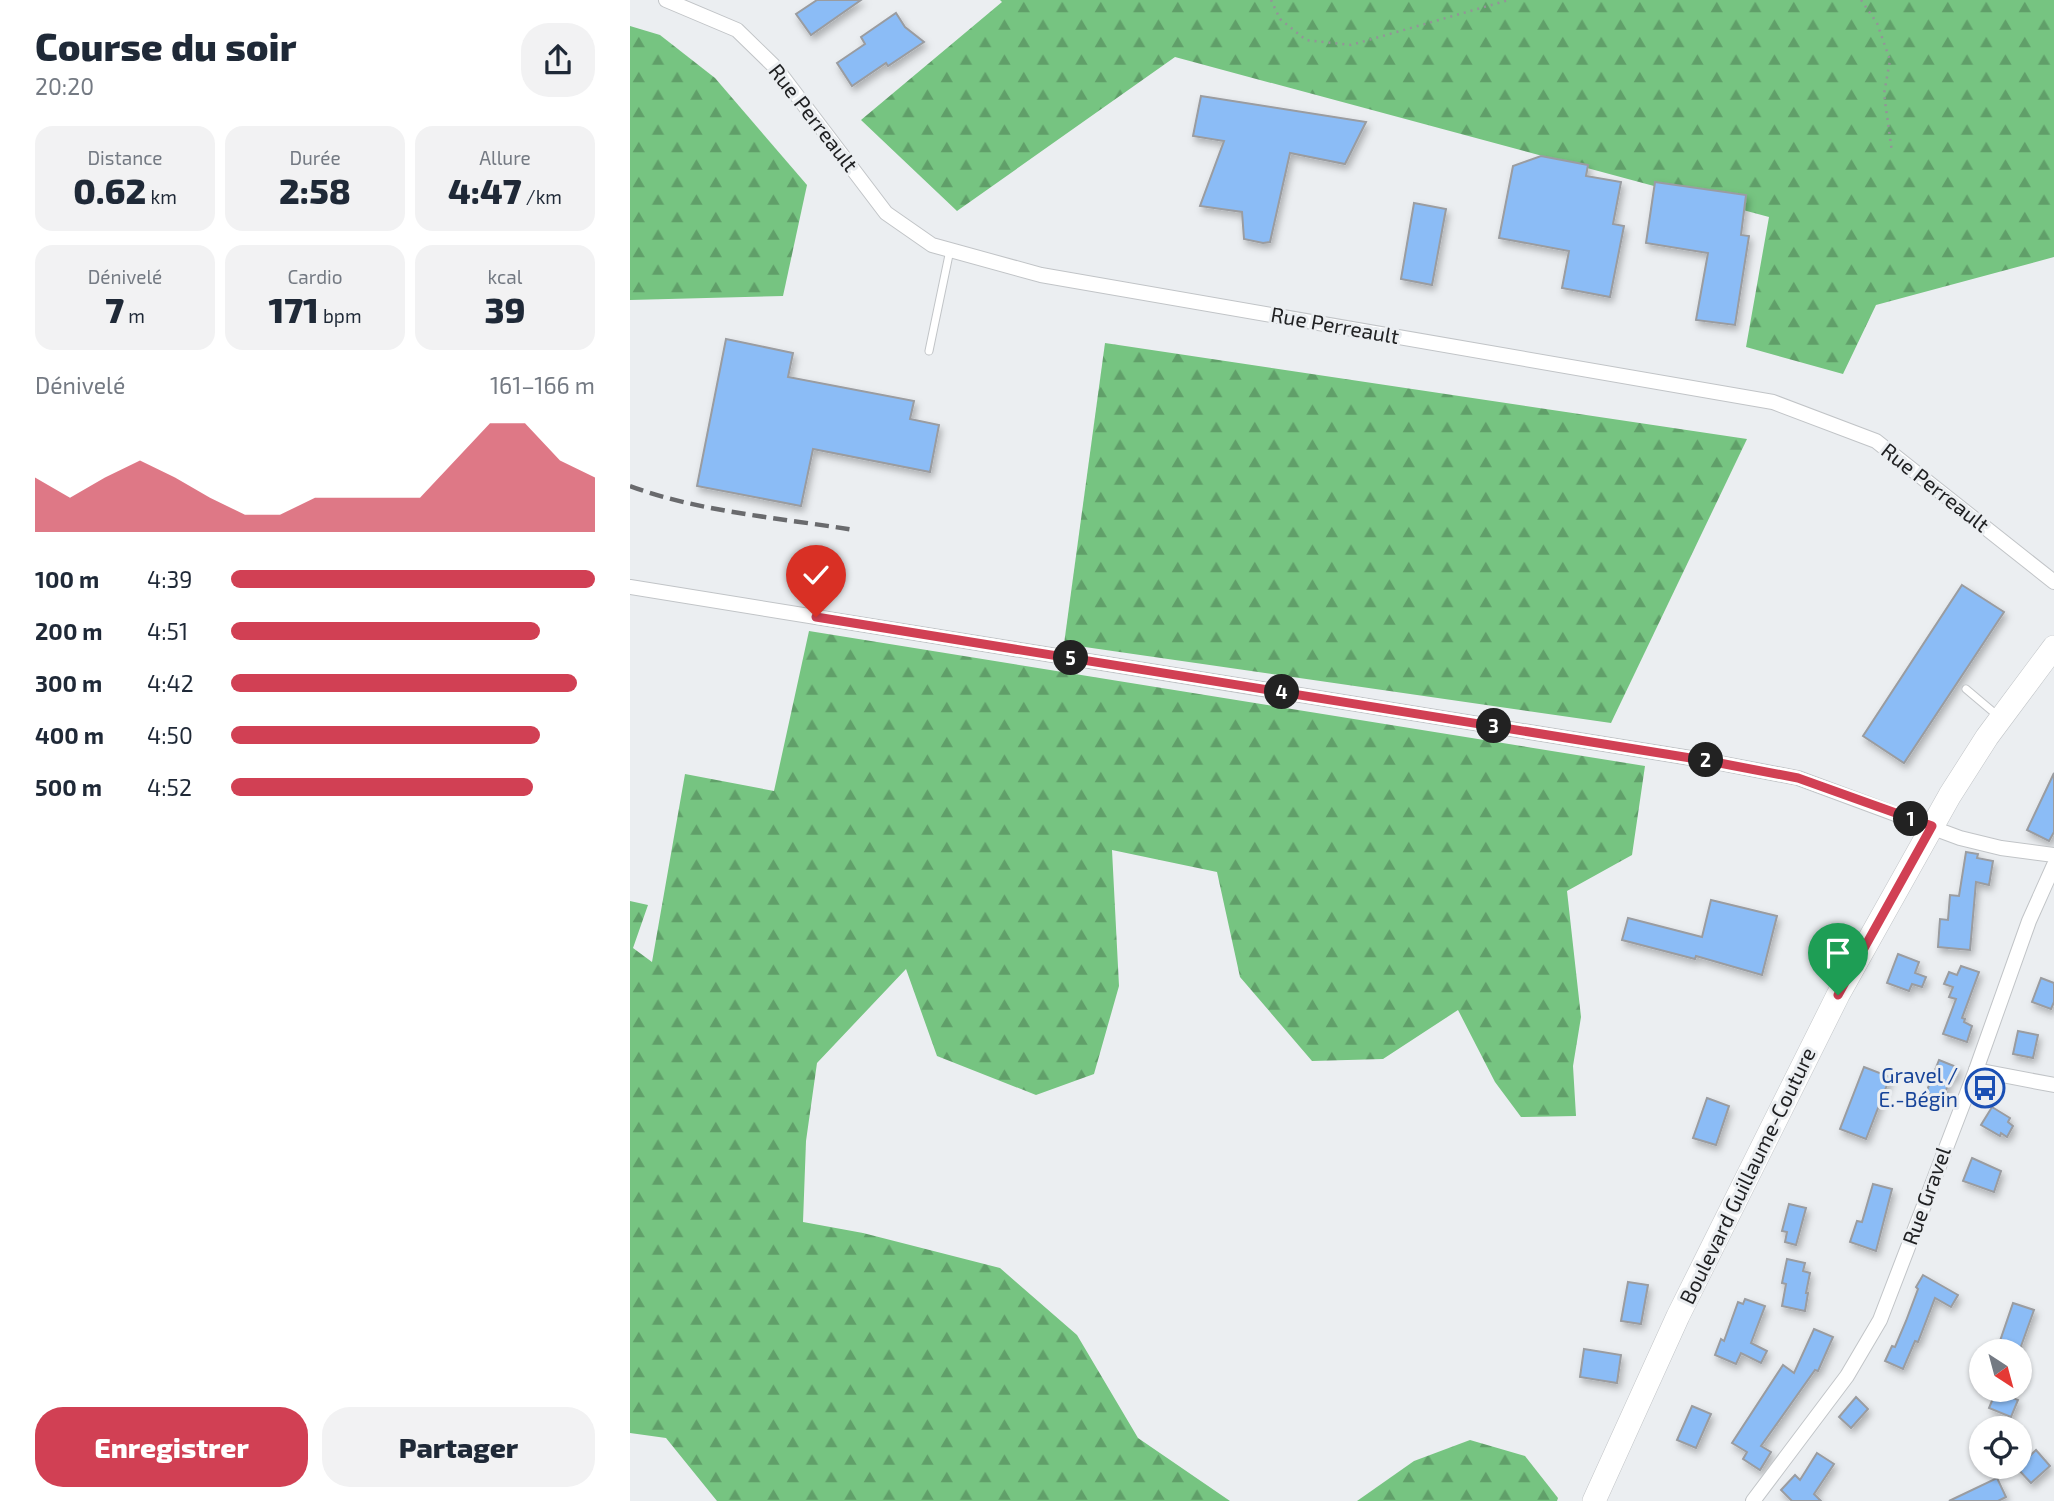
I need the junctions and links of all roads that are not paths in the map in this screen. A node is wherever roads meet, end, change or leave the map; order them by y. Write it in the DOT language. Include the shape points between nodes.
graph roads {
  1 [pos="666,0"];
  2 [pos="950,250"];
  3 [pos="929,351"];
  4 [pos="2054,582"];
  5 [pos="630,587"];
  6 [pos="2054,648"];
  7 [pos="1966,689"];
  8 [pos="2001,718"];
  9 [pos="1932,826"];
  10 [pos="2054,855"];
  11 [pos="2054,865"];
  12 [pos="1976,1070"];
  13 [pos="2054,1085"];
  14 [pos="1594,1501"];
  15 [pos="1754,1501"];
  1 -- 2 [label="street, Rue Perreault" via="737,30 776,68 886,213 932,245"];
  2 -- 3 [label="lane"];
  2 -- 4 [label="street, Rue Perreault" via="1041,275 1773,402 1876,441"];
  5 -- 9 [label="street" via="1709,761 1798,778"];
  6 -- 8 [label="main road, Boulevard Guillaume-Couture"];
  7 -- 8 [label="lane"];
  8 -- 9 [label="main road, Boulevard Guillaume-Couture"];
  9 -- 10 [label="street" via="1979,843"];
  9 -- 14 [label="main road, Boulevard Guillaume-Couture" via="1838,995 1678,1317"];
  11 -- 12 [label="street, Rue Gravel"];
  12 -- 13 [label="street"];
  12 -- 15 [label="street, Rue Gravel" via="1880,1320 1815,1420"];
}
